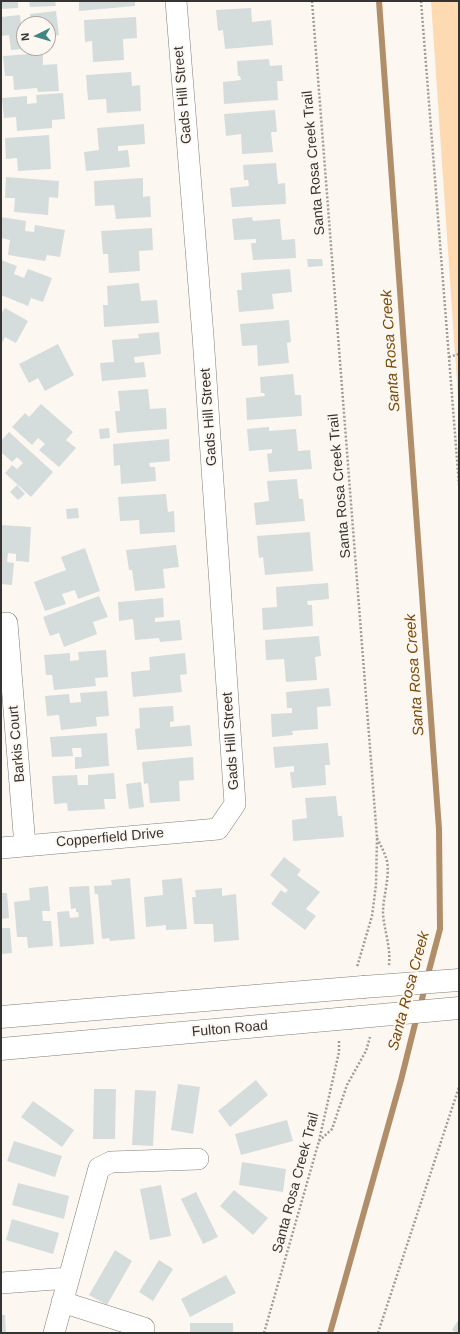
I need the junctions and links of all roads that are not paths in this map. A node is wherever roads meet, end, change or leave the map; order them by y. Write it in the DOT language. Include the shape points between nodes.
graph roads {
  1 [pos="176,1"];
  2 [pos="1,624"];
  3 [pos="218,829"];
  4 [pos="25,846"];
  5 [pos="1,848"];
  6 [pos="459,980"];
  7 [pos="459,1008"];
  8 [pos="1,1017"];
  9 [pos="1,1049"];
  10 [pos="198,1160"];
  11 [pos="69,1278"];
  12 [pos="1,1283"];
  13 [pos="62,1302"];
  14 [pos="144,1328"];
  15 [pos="54,1333"];
  1 -- 3 [label="street, Gads Hill Street" via="204,344 235,804"];
  2 -- 4 [label="street, Barkis Court" via="7,623"];
  3 -- 4 [label="street, Copperfield Drive"];
  4 -- 5 [label="street, Copperfield Drive"];
  6 -- 8 [label="main road, bridge" via="360,977"];
  7 -- 9 [label="main road, Fulton Road, bridge" via="344,1027"];
  10 -- 11 [label="street" via="111,1162 99,1168"];
  11 -- 12 [label="street"];
  11 -- 13 [label="street"];
  13 -- 14 [label="street"];
  13 -- 15 [label="street"];
}
